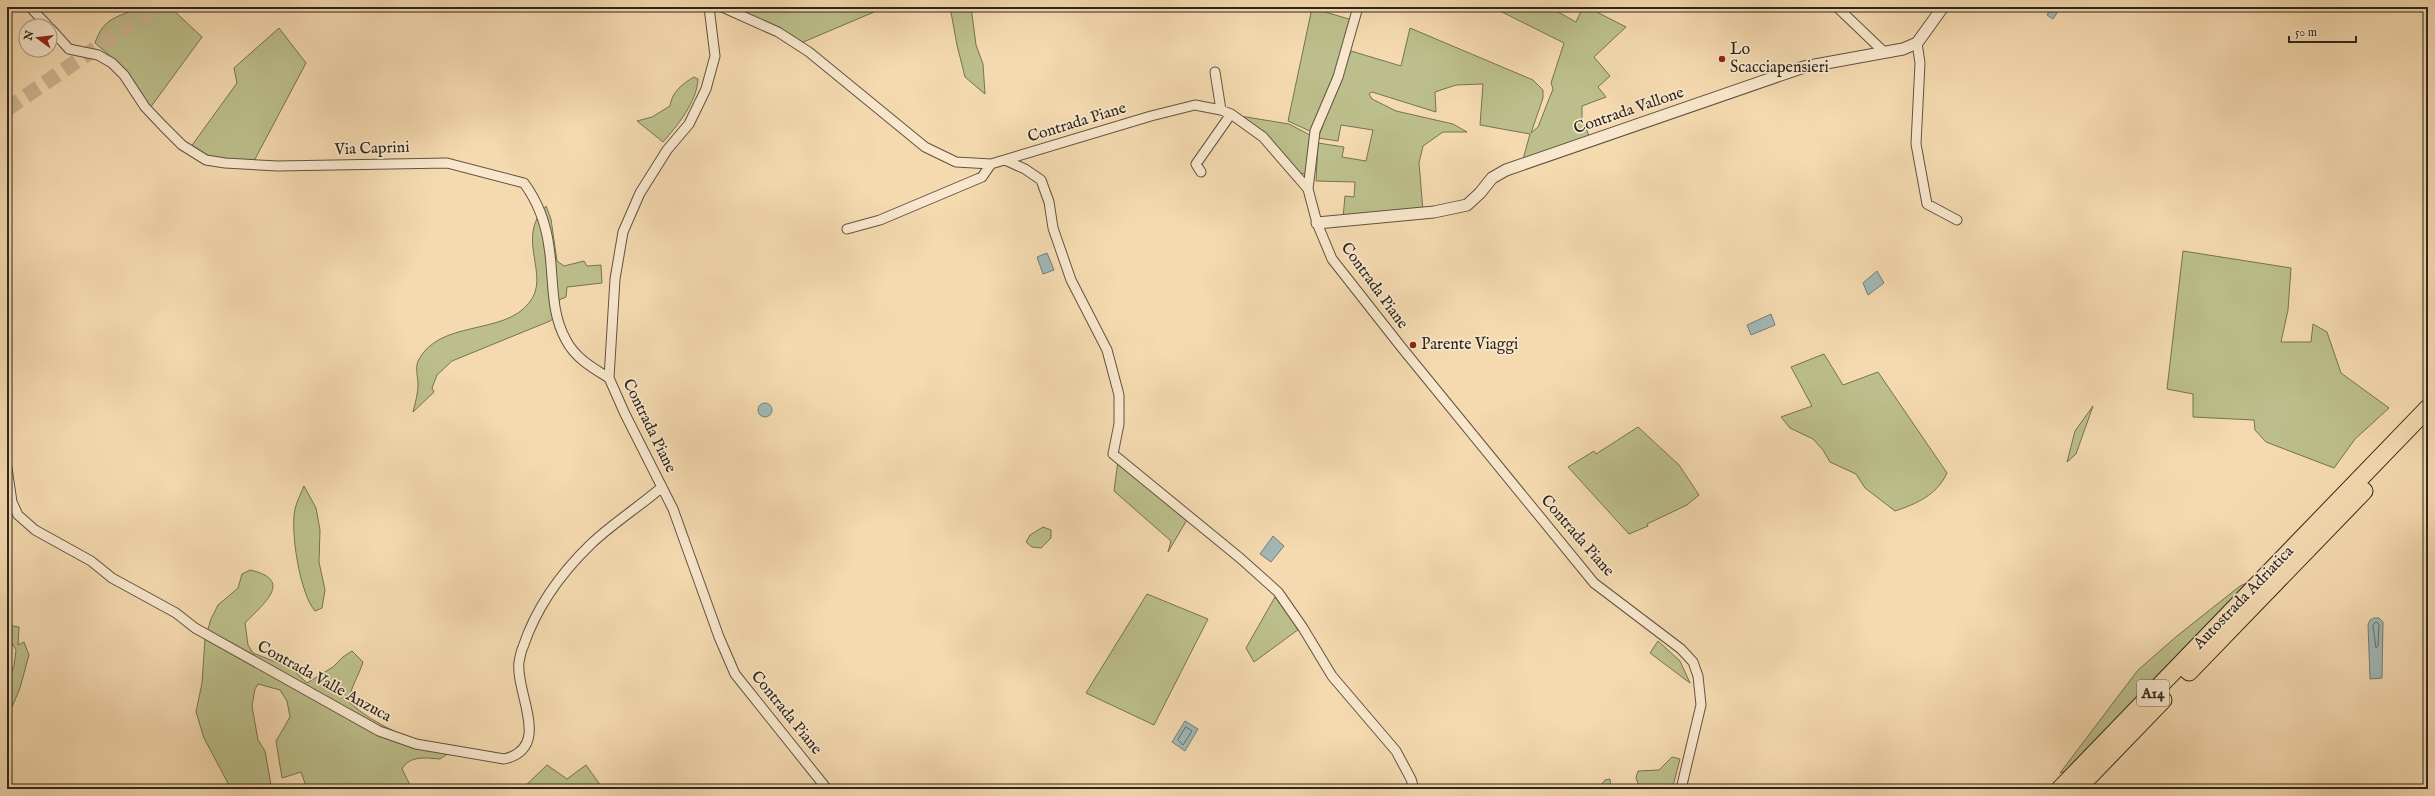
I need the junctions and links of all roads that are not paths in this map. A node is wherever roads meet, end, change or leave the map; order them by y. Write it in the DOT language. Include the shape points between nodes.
graph roads {
  1 [pos="30,7"];
  2 [pos="709,7"];
  3 [pos="722,7"];
  4 [pos="1358,7"];
  5 [pos="1837,7"];
  6 [pos="1943,7"];
  7 [pos="40,18"];
  8 [pos="58,37"];
  9 [pos="1917,43"];
  10 [pos="1884,52"];
  11 [pos="1215,72"];
  12 [pos="1221,110"];
  13 [pos="1231,114"];
  14 [pos="1005,160"];
  15 [pos="991,164"];
  16 [pos="1200,172"];
  17 [pos="1308,189"];
  18 [pos="1957,220"];
  19 [pos="1317,224"];
  20 [pos="847,229"];
  21 [pos="609,378"];
  22 [pos="2428,408"];
  23 [pos="2428,424"];
  24 [pos="7,468"];
  25 [pos="662,487"];
  26 [pos="2249,600"];
  27 [pos="828,789"];
  28 [pos="1414,789"];
  29 [pos="1681,789"];
  30 [pos="2060,789"];
  31 [pos="2077,789"];
  1 -- 7 [label="street"];
  2 -- 21 [label="street, Contrada Piane" via="715,56 706,89 689,124 667,150 640,193 623,232 615,279"];
  3 -- 15 [label="street, Contrada Piane" via="778,32 809,52 925,147 956,162"];
  4 -- 17 [label="street" via="1338,77 1315,131"];
  5 -- 10 [label="street"];
  6 -- 9 [label="street"];
  8 -- 21 [label="street, Via Caprini" via="69,49 98,55 112,63 124,75 145,107 163,126 182,145 206,160 278,166 447,163 524,183 541,214 549,247 559,323 566,341 591,367"];
  9 -- 10 [label="street, Contrada Vallone" via="1903,49"];
  9 -- 18 [label="street" via="1920,64 1916,144 1925,198 1927,204"];
  10 -- 19 [label="street, Contrada Vallone" via="1804,67 1506,170 1492,178 1467,205 1434,212"];
  11 -- 12 [label="street"];
  12 -- 13 [label="street, Contrada Piane"];
  12 -- 14 [label="street, Contrada Piane" via="1195,105"];
  13 -- 16 [label="street" via="1196,164"];
  13 -- 17 [label="street, Contrada Piane" via="1263,137"];
  14 -- 15 [label="street, Contrada Piane"];
  14 -- 28 [label="street" via="1042,180 1053,228 1071,280 1107,350 1119,395 1119,424 1113,454 1278,592 1332,676 1396,751"];
  15 -- 20 [label="street" via="982,177 880,220"];
  17 -- 19 [label="street, Contrada Piane"];
  19 -- 29 [label="street, Contrada Piane" via="1332,259 1594,583 1681,649 1693,662 1698,676 1702,705"];
  21 -- 25 [label="street, Contrada Piane" via="616,397"];
  22 -- 26 [label="highway, Autostrada Adriatica / A14"];
  23 -- 26 [label="highway, Autostrada Adriatica / A14"];
  24 -- 25 [label="street, Contrada Valle Anzuca" via="12,502 18,515 36,530 91,562 112,578 176,613 195,628 379,731 416,744 504,759 517,756 526,746 530,730 519,663 543,603 591,544"];
  25 -- 27 [label="street, Contrada Piane" via="676,515 719,637 735,674"];
  26 -- 30 [label="highway, Autostrada Adriatica / A14"];
  26 -- 31 [label="highway, Autostrada Adriatica / A14"];
}
